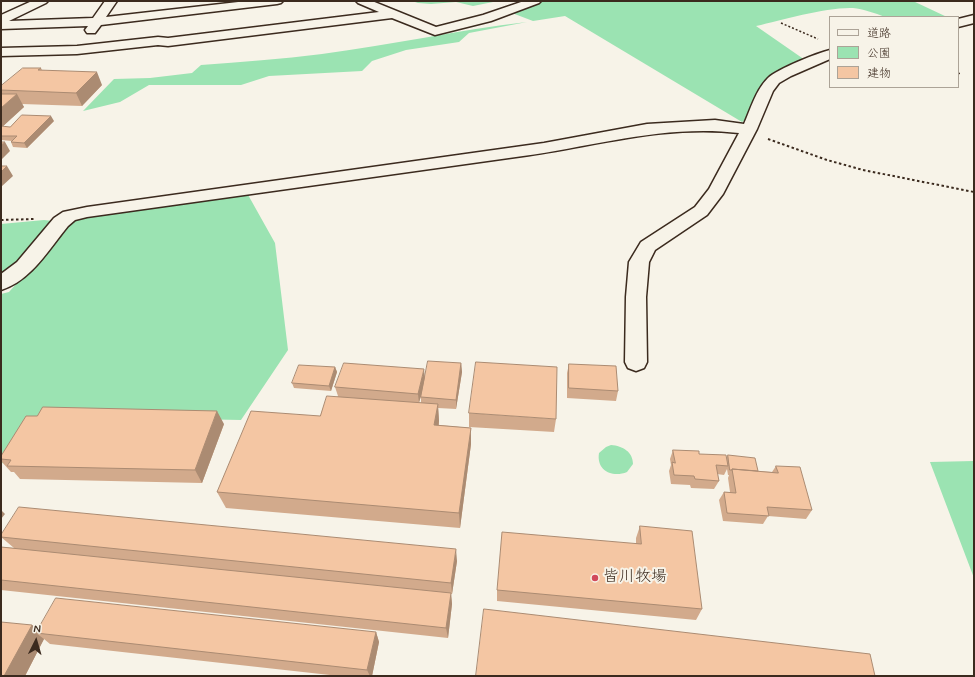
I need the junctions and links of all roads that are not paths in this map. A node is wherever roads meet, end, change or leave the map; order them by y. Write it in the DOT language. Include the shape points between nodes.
graph roads {
  1 [pos="42,1"];
  2 [pos="111,1"];
  3 [pos="277,1"];
  4 [pos="362,1"];
  5 [pos="535,1"];
  6 [pos="394,14"];
  7 [pos="974,19"];
  8 [pos="1,20"];
  9 [pos="96,22"];
  10 [pos="959,23"];
  11 [pos="1,25"];
  12 [pos="827,47"];
  13 [pos="77,50"];
  14 [pos="1,52"];
  15 [pos="65,65"];
  16 [pos="749,129"];
  17 [pos="1,282"];
  18 [pos="636,362"];
  1 -- 8 [label="street"];
  2 -- 9 [label="street"];
  3 -- 9 [label="street"];
  4 -- 6 [label="street"];
  5 -- 6 [label="street" via="487,18 435,31"];
  6 -- 13 [label="street" via="168,42"];
  7 -- 10 [label="street"];
  9 -- 11 [label="street"];
  9 -- 13 [label="street"];
  12 -- 16 [label="street" via="774,80 766,90"];
  13 -- 14 [label="street"];
  13 -- 15 [label="street"];
  16 -- 17 [label="street" via="715,125 646,129 544,148 87,212 69,216 61,222 24,267"];
  16 -- 18 [label="street" via="717,190 701,211 648,246 639,262"];
}
